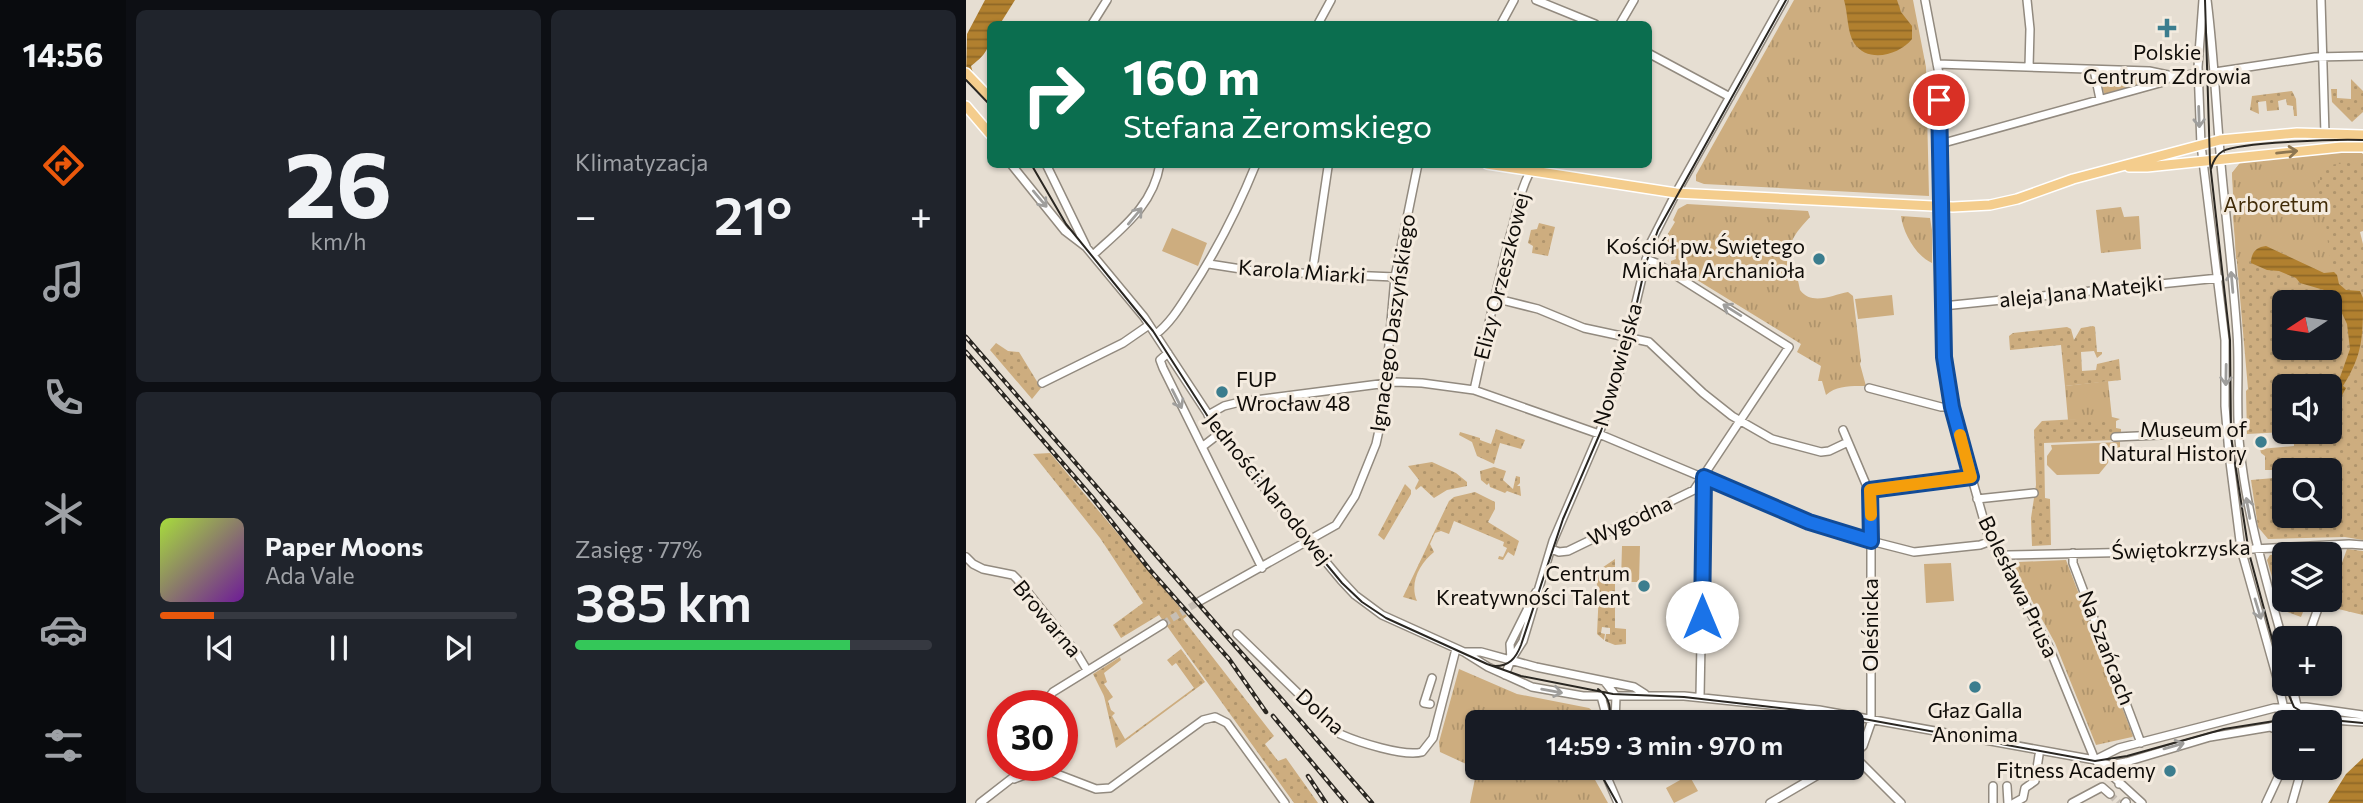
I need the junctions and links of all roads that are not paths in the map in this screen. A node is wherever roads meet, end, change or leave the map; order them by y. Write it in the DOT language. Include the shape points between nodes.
graph roads {
  1 [pos="1107,0"];
  2 [pos="1331,0"];
  3 [pos="1514,0"];
  4 [pos="1536,0"];
  5 [pos="1634,0"];
  6 [pos="1784,0"];
  7 [pos="1925,0"];
  8 [pos="2027,0"];
  9 [pos="2205,0"];
  10 [pos="2321,0"];
  11 [pos="1093,21"];
  12 [pos="1320,21"];
  13 [pos="1503,21"];
  14 [pos="1588,21"];
  15 [pos="1622,21"];
  16 [pos="1652,55"];
  17 [pos="2324,56"];
  18 [pos="2363,56"];
  19 [pos="1937,64"];
  20 [pos="2029,67"];
  21 [pos="2094,70"];
  22 [pos="966,72"];
  23 [pos="2215,72"];
  24 [pos="2198,75"];
  25 [pos="2173,76"];
  26 [pos="987,95"];
  27 [pos="1730,97"];
  28 [pos="2100,99"];
  29 [pos="966,106"];
  30 [pos="987,132"];
  31 [pos="2325,134"];
  32 [pos="2363,135"];
  33 [pos="2220,140"];
  34 [pos="1940,144"];
  35 [pos="2201,145"];
  36 [pos="2363,147"];
  37 [pos="2221,160"];
  38 [pos="2202,161"];
  39 [pos="2124,166"];
  40 [pos="1014,168"];
  41 [pos="1047,168"];
  42 [pos="1159,168"];
  43 [pos="1254,168"];
  44 [pos="1328,168"];
  45 [pos="1417,168"];
  46 [pos="1532,168"];
  47 [pos="1676,193"];
  48 [pos="1941,207"];
  49 [pos="1086,247"];
  50 [pos="1093,255"];
  51 [pos="1646,259"];
  52 [pos="1209,264"];
  53 [pos="1312,275"];
  54 [pos="1395,278"];
  55 [pos="2218,278"];
  56 [pos="1494,298"];
  57 [pos="1943,306"];
  58 [pos="1149,325"];
  59 [pos="1156,334"];
  60 [pos="1629,338"];
  61 [pos="1168,353"];
  62 [pos="1042,383"];
  63 [pos="1387,384"];
  64 [pos="1870,388"];
  65 [pos="1474,390"];
  66 [pos="1952,407"];
  67 [pos="1208,415"];
  68 [pos="1740,421"];
  69 [pos="1843,430"];
  70 [pos="2227,432"];
  71 [pos="1220,433"];
  72 [pos="1599,434"];
  73 [pos="2115,437"];
  74 [pos="1848,442"];
  75 [pos="1202,447"];
  76 [pos="1704,477"];
  77 [pos="1971,477"];
  78 [pos="1870,490"];
  79 [pos="2034,493"];
  80 [pos="1977,499"];
  81 [pos="1308,540"];
  82 [pos="1871,541"];
  83 [pos="1991,541"];
  84 [pos="2342,545"];
  85 [pos="2363,545"];
  86 [pos="2272,547"];
  87 [pos="2257,548"];
  88 [pos="1551,549"];
  89 [pos="2241,549"];
  90 [pos="2073,553"];
  91 [pos="966,557"];
  92 [pos="2000,557"];
  93 [pos="1262,568"];
  94 [pos="1200,601"];
  95 [pos="1163,624"];
  96 [pos="2279,626"];
  97 [pos="1237,634"];
  98 [pos="1460,650"];
  99 [pos="1511,660"];
  100 [pos="1087,670"];
  101 [pos="1505,675"];
  102 [pos="1432,678"];
  103 [pos="1604,681"];
  104 [pos="1056,690"];
  105 [pos="1646,694"];
  106 [pos="1601,696"];
  107 [pos="1616,696"];
  108 [pos="2294,696"];
  109 [pos="1700,697"];
  110 [pos="1430,704"];
  111 [pos="2285,708"];
  112 [pos="2297,708"];
  113 [pos="1603,710"];
  114 [pos="1615,710"];
  115 [pos="2363,715"];
  116 [pos="1871,718"];
  117 [pos="2342,721"];
  118 [pos="2363,722"];
  119 [pos="2270,727"];
  120 [pos="1864,743"];
  121 [pos="2141,743"];
  122 [pos="2039,755"];
  123 [pos="2095,760"];
  124 [pos="2126,762"];
  125 [pos="1864,768"];
  126 [pos="1609,780"];
  127 [pos="1809,780"];
  128 [pos="2277,780"];
  129 [pos="2298,780"];
  130 [pos="1009,781"];
  131 [pos="1076,781"];
  132 [pos="2119,784"];
  133 [pos="1993,786"];
  134 [pos="2007,786"];
  135 [pos="2110,794"];
  136 [pos="2076,802"];
  137 [pos="980,803"];
  138 [pos="1285,803"];
  139 [pos="1618,803"];
  140 [pos="1770,803"];
  141 [pos="1901,803"];
  142 [pos="1993,803"];
  143 [pos="2008,803"];
  144 [pos="2014,803"];
  145 [pos="2142,803"];
  146 [pos="2266,803"];
  147 [pos="2291,803"];
  1 -- 11 [label="street"];
  2 -- 12 [label="street"];
  3 -- 13 [label="street"];
  4 -- 14 [label="street"];
  5 -- 15 [label="street"];
  6 -- 27 [label="street, Nowowiejska"];
  7 -- 19 [label="street, Bolesława Prusa"];
  8 -- 20 [label="street"];
  9 -- 23 [label="street"];
  9 -- 24 [label="street"];
  10 -- 17 [label="street"];
  16 -- 27 [label="street"];
  17 -- 18 [label="street"];
  17 -- 23 [label="street"];
  17 -- 31 [label="street"];
  19 -- 20 [label="street"];
  19 -- 34 [label="street, Bolesława Prusa"];
  20 -- 21 [label="street"];
  21 -- 25 [label="street"];
  21 -- 28 [label="street"];
  22 -- 26 [label="main road"];
  23 -- 33 [label="street"];
  24 -- 25 [label="street"];
  24 -- 35 [label="street, one-way"];
  25 -- 28 [label="street"];
  27 -- 47 [label="street, Nowowiejska"];
  28 -- 34 [label="street"];
  29 -- 30 [label="main road"];
  31 -- 32 [label="main road"];
  31 -- 33 [label="main road"];
  33 -- 35 [label="main road"];
  33 -- 37 [label="street"];
  34 -- 48 [label="street, Bolesława Prusa"];
  35 -- 38 [label="street"];
  35 -- 39 [label="main road"];
  37 -- 36 [label="main road, one-way"];
  37 -- 38 [label="main road"];
  87 -- 37 [label="street, one-way" via="2237,421 2237,332"];
  38 -- 39 [label="main road"];
  38 -- 55 [label="street"];
  39 -- 48 [label="main road" via="2008,201"];
  40 -- 49 [label="street, Jedności Narodowej, one-way" via="1068,233"];
  41 -- 49 [label="street, Jedności Narodowej"];
  50 -- 42 [label="street, one-way" via="1141,209"];
  43 -- 52 [label="street"];
  44 -- 53 [label="street"];
  45 -- 54 [label="street, Ignacego Daszyńskiego"];
  46 -- 47 [label="main road"];
  46 -- 56 [label="street, Elizy Orzeszkowej"];
  47 -- 48 [label="main road"];
  47 -- 51 [label="street, Nowowiejska"];
  48 -- 57 [label="street, Bolesława Prusa"];
  49 -- 50 [label="street, Jedności Narodowej"];
  50 -- 58 [label="street, Jedności Narodowej"];
  51 -- 60 [label="street, Nowowiejska"];
  68 -- 51 [label="street, one-way" via="1789,347"];
  52 -- 53 [label="street, Karola Miarki"];
  52 -- 59 [label="street" via="1171,320"];
  53 -- 54 [label="street, Karola Miarki"];
  54 -- 63 [label="street, Ignacego Daszyńskiego"];
  55 -- 57 [label="street, aleja Jana Matejki"];
  55 -- 70 [label="street, one-way"];
  56 -- 60 [label="street"];
  56 -- 65 [label="street, Elizy Orzeszkowej"];
  57 -- 66 [label="street, Bolesława Prusa" via="1944,357"];
  58 -- 59 [label="street, Jedności Narodowej"];
  58 -- 62 [label="street"];
  59 -- 61 [label="street, Jedności Narodowej"];
  60 -- 68 [label="street" via="1654,346"];
  60 -- 72 [label="street, Nowowiejska"];
  61 -- 67 [label="street, Jedności Narodowej"];
  61 -- 75 [label="street, one-way" via="1160,361"];
  63 -- 65 [label="street"];
  63 -- 67 [label="street" via="1240,402"];
  63 -- 81 [label="street, Ignacego Daszyńskiego" via="1376,444 1355,496 1336,525"];
  64 -- 66 [label="street"];
  65 -- 72 [label="street"];
  66 -- 77 [label="street, Bolesława Prusa"];
  67 -- 71 [label="street, Jedności Narodowej"];
  68 -- 74 [label="street" via="1772,439 1802,448 1825,452"];
  68 -- 76 [label="street"];
  69 -- 74 [label="street"];
  70 -- 73 [label="street"];
  70 -- 89 [label="street"];
  71 -- 75 [label="street"];
  71 -- 81 [label="street, Jedności Narodowej"];
  72 -- 76 [label="street"];
  72 -- 88 [label="street, Nowowiejska"];
  74 -- 78 [label="street"];
  75 -- 93 [label="street"];
  76 -- 82 [label="street" via="1809,522"];
  76 -- 88 [label="street, Wygodna" via="1694,490 1568,551"];
  76 -- 109 [label="street"];
  77 -- 78 [label="street"];
  77 -- 80 [label="street, Bolesława Prusa"];
  78 -- 82 [label="street, Oleśnicka"];
  79 -- 80 [label="street"];
  80 -- 83 [label="street, Bolesława Prusa"];
  81 -- 93 [label="street, Ignacego Daszyńskiego"];
  81 -- 98 [label="street, Jedności Narodowej" via="1346,585 1373,608"];
  82 -- 83 [label="street" via="1914,552"];
  82 -- 116 [label="street, Oleśnicka"];
  83 -- 92 [label="street, Bolesława Prusa"];
  84 -- 85 [label="street, Świętokrzyska"];
  86 -- 87 [label="street, Świętokrzyska"];
  87 -- 89 [label="street, Świętokrzyska"];
  87 -- 96 [label="street"];
  88 -- 99 [label="street, Nowowiejska" via="1539,586 1510,644"];
  89 -- 90 [label="street, Świętokrzyska"];
  89 -- 111 [label="street, one-way"];
  90 -- 92 [label="street, Świętokrzyska"];
  90 -- 121 [label="street, Na Szańcach"];
  91 -- 100 [label="street, Browarna" via="979,567 1013,575"];
  92 -- 123 [label="street, Bolesława Prusa" via="2048,645"];
  93 -- 94 [label="street, Ignacego Daszyńskiego"];
  95 -- 100 [label="street"];
  97 -- 98 [label="street, Dolna" via="1340,734 1402,752 1422,752 1433,738"];
  98 -- 99 [label="street, Jedności Narodowej"];
  98 -- 101 [label="street, Jedności Narodowej"];
  99 -- 101 [label="street, Nowowiejska"];
  99 -- 103 [label="street, Jedności Narodowej"];
  100 -- 104 [label="street"];
  101 -- 106 [label="street, Jedności Narodowej, one-way" via="1532,687"];
  102 -- 110 [label="street" via="1424,702"];
  103 -- 105 [label="street, Jedności Narodowej"];
  103 -- 107 [label="street"];
  105 -- 107 [label="street, Jedności Narodowej"];
  105 -- 109 [label="street, Jedności Narodowej"];
  106 -- 107 [label="street, Jedności Narodowej"];
  106 -- 113 [label="street"];
  107 -- 114 [label="street"];
  108 -- 112 [label="street"];
  109 -- 116 [label="street, Jedności Narodowej"];
  111 -- 112 [label="street"];
  111 -- 121 [label="street"];
  112 -- 115 [label="street"];
  116 -- 120 [label="street"];
  116 -- 123 [label="street, Jedności Narodowej"];
  117 -- 118 [label="street"];
  124 -- 119 [label="street, one-way" via="2210,737"];
  121 -- 123 [label="street"];
  122 -- 144 [label="street" via="2035,781"];
  123 -- 124 [label="street, Jedności Narodowej" via="2109,765"];
  123 -- 132 [label="street, Bolesława Prusa"];
  124 -- 132 [label="street"];
  125 -- 141 [label="street"];
  126 -- 139 [label="street"];
  127 -- 140 [label="street"];
  128 -- 146 [label="street"];
  129 -- 147 [label="street"];
  130 -- 137 [label="street"];
  131 -- 138 [label="street" via="1096,789 1110,788 1203,720 1215,717 1227,723"];
  132 -- 145 [label="street, Bolesława Prusa"];
  133 -- 142 [label="street"];
  134 -- 143 [label="street"];
  135 -- 136 [label="street" via="2104,785"];
}
